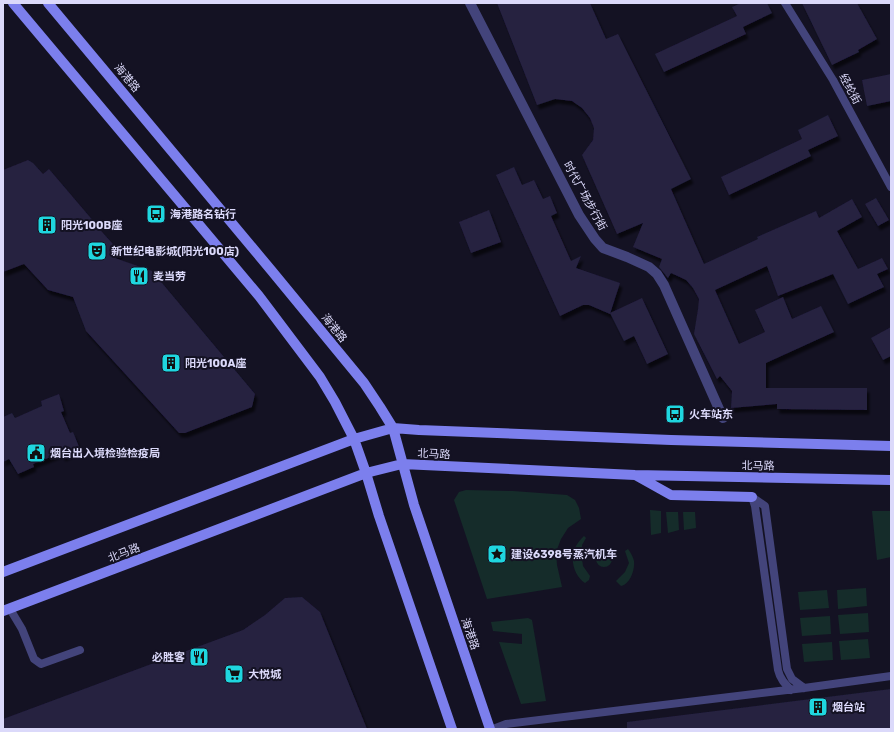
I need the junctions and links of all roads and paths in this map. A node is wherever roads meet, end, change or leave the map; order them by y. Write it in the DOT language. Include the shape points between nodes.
graph roads {
  1 [pos="13,3"];
  2 [pos="48,3"];
  3 [pos="470,3"];
  4 [pos="785,3"];
  5 [pos="891,187"];
  6 [pos="722,418"];
  7 [pos="392,428"];
  8 [pos="354,439"];
  9 [pos="891,446"];
  10 [pos="402,464"];
  11 [pos="366,473"];
  12 [pos="635,475"];
  13 [pos="891,480"];
  14 [pos="752,497"];
  15 [pos="3,572"];
  16 [pos="7,610"];
  17 [pos="80,650"];
  18 [pos="891,676"];
  19 [pos="804,688"];
  20 [pos="791,690"];
  21 [pos="452,729"];
  22 [pos="491,729"];
  1 -- 8 [label="main road" via="269,308 320,377 336,402"];
  2 -- 7 [label="main road, 海港路" via="364,383"];
  3 -- 6 [label="street, 时代广场步行街" via="579,215 594,239 604,248 649,267 664,285"];
  4 -- 5 [label="lane, 经纶街" via="833,80"];
  7 -- 8 [label="main road"];
  7 -- 9 [label="main road"];
  7 -- 10 [label="main road, 海港路"];
  8 -- 11 [label="main road"];
  8 -- 15 [label="main road"];
  10 -- 11 [label="main road, 北马路"];
  10 -- 12 [label="main road, 北马路"];
  10 -- 22 [label="main road, 海港路"];
  11 -- 16 [label="main road, 北马路"];
  11 -- 21 [label="main road"];
  12 -- 13 [label="main road, 北马路"];
  12 -- 14 [label="main road" via="671,495"];
  14 -- 19 [label="lane" via="765,506 788,671 792,679"];
  14 -- 20 [label="lane" via="778,670 784,683"];
  16 -- 17 [label="lane" via="22,629 34,659 41,664"];
  18 -- 19 [label="lane"];
  19 -- 20 [label="lane"];
  20 -- 22 [label="lane" via="506,724"];
}
